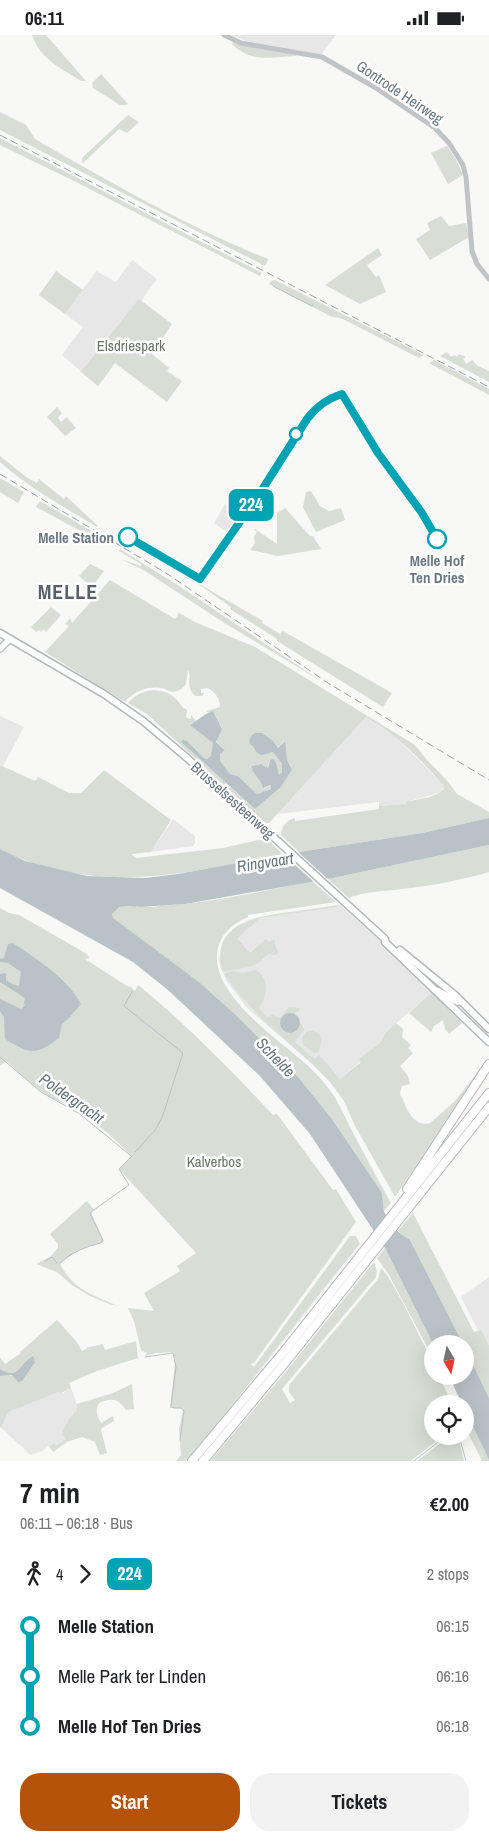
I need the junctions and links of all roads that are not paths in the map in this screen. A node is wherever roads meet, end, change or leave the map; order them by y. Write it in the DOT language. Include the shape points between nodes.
graph roads {
  1 [pos="224,35"];
  2 [pos="489,279"];
  3 [pos="0,633"];
  4 [pos="10,639"];
  5 [pos="0,649"];
  6 [pos="385,939"];
  7 [pos="420,976"];
  8 [pos="432,989"];
  9 [pos="454,995"];
  10 [pos="478,1019"];
  11 [pos="489,1029"];
  12 [pos="489,1042"];
  13 [pos="489,1065"];
  14 [pos="489,1093"];
  15 [pos="489,1107"];
  16 [pos="402,1201"];
  17 [pos="192,1461"];
  18 [pos="203,1461"];
  1 -- 2 [label="street, Gontrode Heirweg" via="241,43 322,57 369,83 435,128 463,165 472,251 477,265"];
  3 -- 4 [label="main road, Brusselsesteenweg"];
  4 -- 5 [label="main road"];
  4 -- 6 [label="main road, Brusselsesteenweg" via="100,693 186,757"];
  6 -- 7 [label="main road, Brusselsesteenweg"];
  6 -- 9 [label="main road, Brusselsesteenweg"];
  7 -- 8 [label="main road, Brusselsesteenweg"];
  7 -- 9 [label="main road"];
  8 -- 10 [label="main road" via="458,1002"];
  8 -- 12 [label="main road, Brusselsesteenweg"];
  9 -- 10 [label="main road, Brusselsesteenweg"];
  10 -- 11 [label="main road, Brusselsesteenweg"];
  13 -- 16 [label="highway"];
  14 -- 16 [label="highway"];
  15 -- 18 [label="highway" via="284,1365"];
  16 -- 17 [label="highway"];
}
